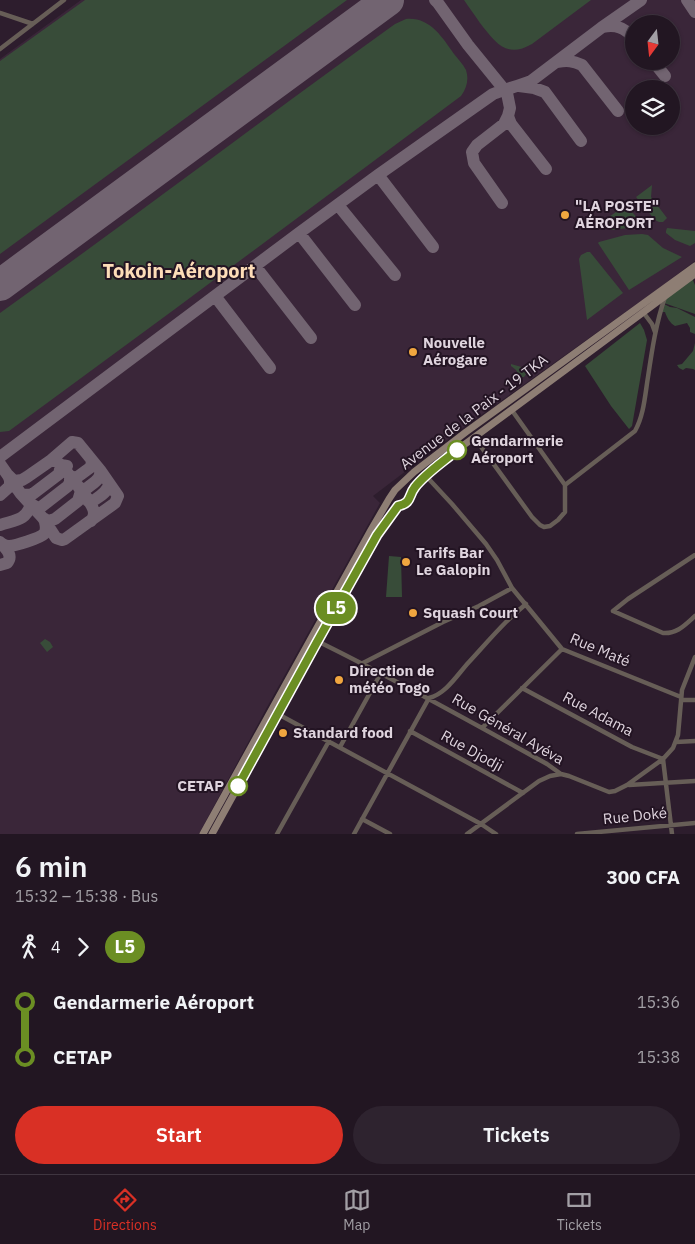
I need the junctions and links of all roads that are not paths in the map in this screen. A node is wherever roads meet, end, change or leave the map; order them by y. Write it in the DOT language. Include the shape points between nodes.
graph roads {
  1 [pos="64,0"];
  2 [pos="0,13"];
  3 [pos="33,24"];
  4 [pos="0,49"];
  5 [pos="695,266"];
  6 [pos="695,274"];
  7 [pos="666,296"];
  8 [pos="643,312"];
  9 [pos="655,334"];
  10 [pos="512,410"];
  11 [pos="474,438"];
  12 [pos="426,476"];
  13 [pos="565,485"];
  14 [pos="695,555"];
  15 [pos="512,588"];
  16 [pos="526,604"];
  17 [pos="695,616"];
  18 [pos="317,642"];
  19 [pos="562,649"];
  20 [pos="695,657"];
  21 [pos="363,663"];
  22 [pos="381,673"];
  23 [pos="522,688"];
  24 [pos="429,698"];
  25 [pos="681,698"];
  26 [pos="695,700"];
  27 [pos="271,710"];
  28 [pos="278,714"];
  29 [pos="482,728"];
  30 [pos="410,731"];
  31 [pos="329,741"];
  32 [pos="695,741"];
  33 [pos="676,742"];
  34 [pos="340,747"];
  35 [pos="663,760"];
  36 [pos="387,772"];
  37 [pos="561,774"];
  38 [pos="695,781"];
  39 [pos="666,784"];
  40 [pos="627,785"];
  41 [pos="523,793"];
  42 [pos="211,817"];
  43 [pos="362,819"];
  44 [pos="219,821"];
  45 [pos="695,822"];
  46 [pos="481,824"];
  47 [pos="671,824"];
  48 [pos="202,834"];
  49 [pos="212,834"];
  50 [pos="277,834"];
  51 [pos="354,834"];
  52 [pos="390,834"];
  53 [pos="467,834"];
  54 [pos="496,834"];
  55 [pos="577,834"];
  56 [pos="672,834"];
  1 -- 3 [label="street"];
  2 -- 3 [label="street"];
  3 -- 4 [label="street"];
  5 -- 27 [label="main road, Avenue de la Paix - 19 TKA" via="466,432 395,490"];
  6 -- 7 [label="main road, Avenue de la Paix - 19 TKA"];
  7 -- 8 [label="main road, Avenue de la Paix - 19 TKA"];
  7 -- 9 [label="street"];
  8 -- 9 [label="street"];
  8 -- 10 [label="main road, Avenue de la Paix - 19 TKA"];
  9 -- 13 [label="street" via="645,397 635,431"];
  10 -- 11 [label="main road, Avenue de la Paix - 19 TKA"];
  10 -- 13 [label="street"];
  11 -- 12 [label="main road, Avenue de la Paix - 19 TKA"];
  11 -- 13 [label="street" via="540,525 550,526 563,515 566,508"];
  12 -- 15 [label="street, Rue Maté" via="486,544"];
  12 -- 18 [label="main road, Avenue de la Paix - 19 TKA" via="415,486 410,500 398,506 377,535"];
  14 -- 17 [label="street" via="613,611 663,633 674,633"];
  15 -- 16 [label="street, Rue Maté"];
  15 -- 21 [label="street"];
  16 -- 19 [label="street, Rue Maté"];
  16 -- 24 [label="street" via="452,682"];
  18 -- 21 [label="street, Rue Général Ayéva"];
  18 -- 28 [label="main road, Avenue de la Paix - 19 TKA"];
  19 -- 23 [label="street"];
  19 -- 25 [label="street, Rue Maté"];
  20 -- 25 [label="street"];
  21 -- 22 [label="street, Rue Général Ayéva"];
  22 -- 24 [label="street, Rue Général Ayéva"];
  22 -- 34 [label="street"];
  23 -- 29 [label="street"];
  23 -- 35 [label="street, Rue Adama" via="632,747"];
  24 -- 29 [label="street, Rue Général Ayéva"];
  24 -- 30 [label="street"];
  25 -- 26 [label="street"];
  25 -- 33 [label="street"];
  27 -- 28 [label="street"];
  27 -- 42 [label="main road, Avenue de la Paix - 19 TKA"];
  28 -- 31 [label="street"];
  28 -- 44 [label="main road, Avenue de la Paix - 19 TKA"];
  29 -- 37 [label="street, Rue Général Ayéva"];
  30 -- 36 [label="street"];
  30 -- 41 [label="street, Rue Djodji"];
  31 -- 34 [label="street"];
  31 -- 50 [label="street"];
  32 -- 33 [label="street"];
  33 -- 35 [label="street"];
  34 -- 36 [label="street"];
  35 -- 39 [label="street"];
  35 -- 40 [label="street"];
  36 -- 43 [label="street"];
  36 -- 46 [label="street"];
  37 -- 40 [label="street, Rue Général Ayéva" via="609,792"];
  37 -- 41 [label="street" via="544,778"];
  38 -- 39 [label="street"];
  39 -- 40 [label="street"];
  39 -- 47 [label="street"];
  41 -- 46 [label="street"];
  42 -- 44 [label="main road"];
  42 -- 48 [label="main road, Avenue de la Paix - 19 TKA"];
  43 -- 51 [label="street"];
  43 -- 52 [label="street"];
  44 -- 49 [label="main road, Avenue de la Paix - 19 TKA"];
  45 -- 47 [label="street, Rue Doké"];
  46 -- 53 [label="street"];
  46 -- 54 [label="street"];
  47 -- 55 [label="street, Rue Doké"];
  47 -- 56 [label="street"];
}
